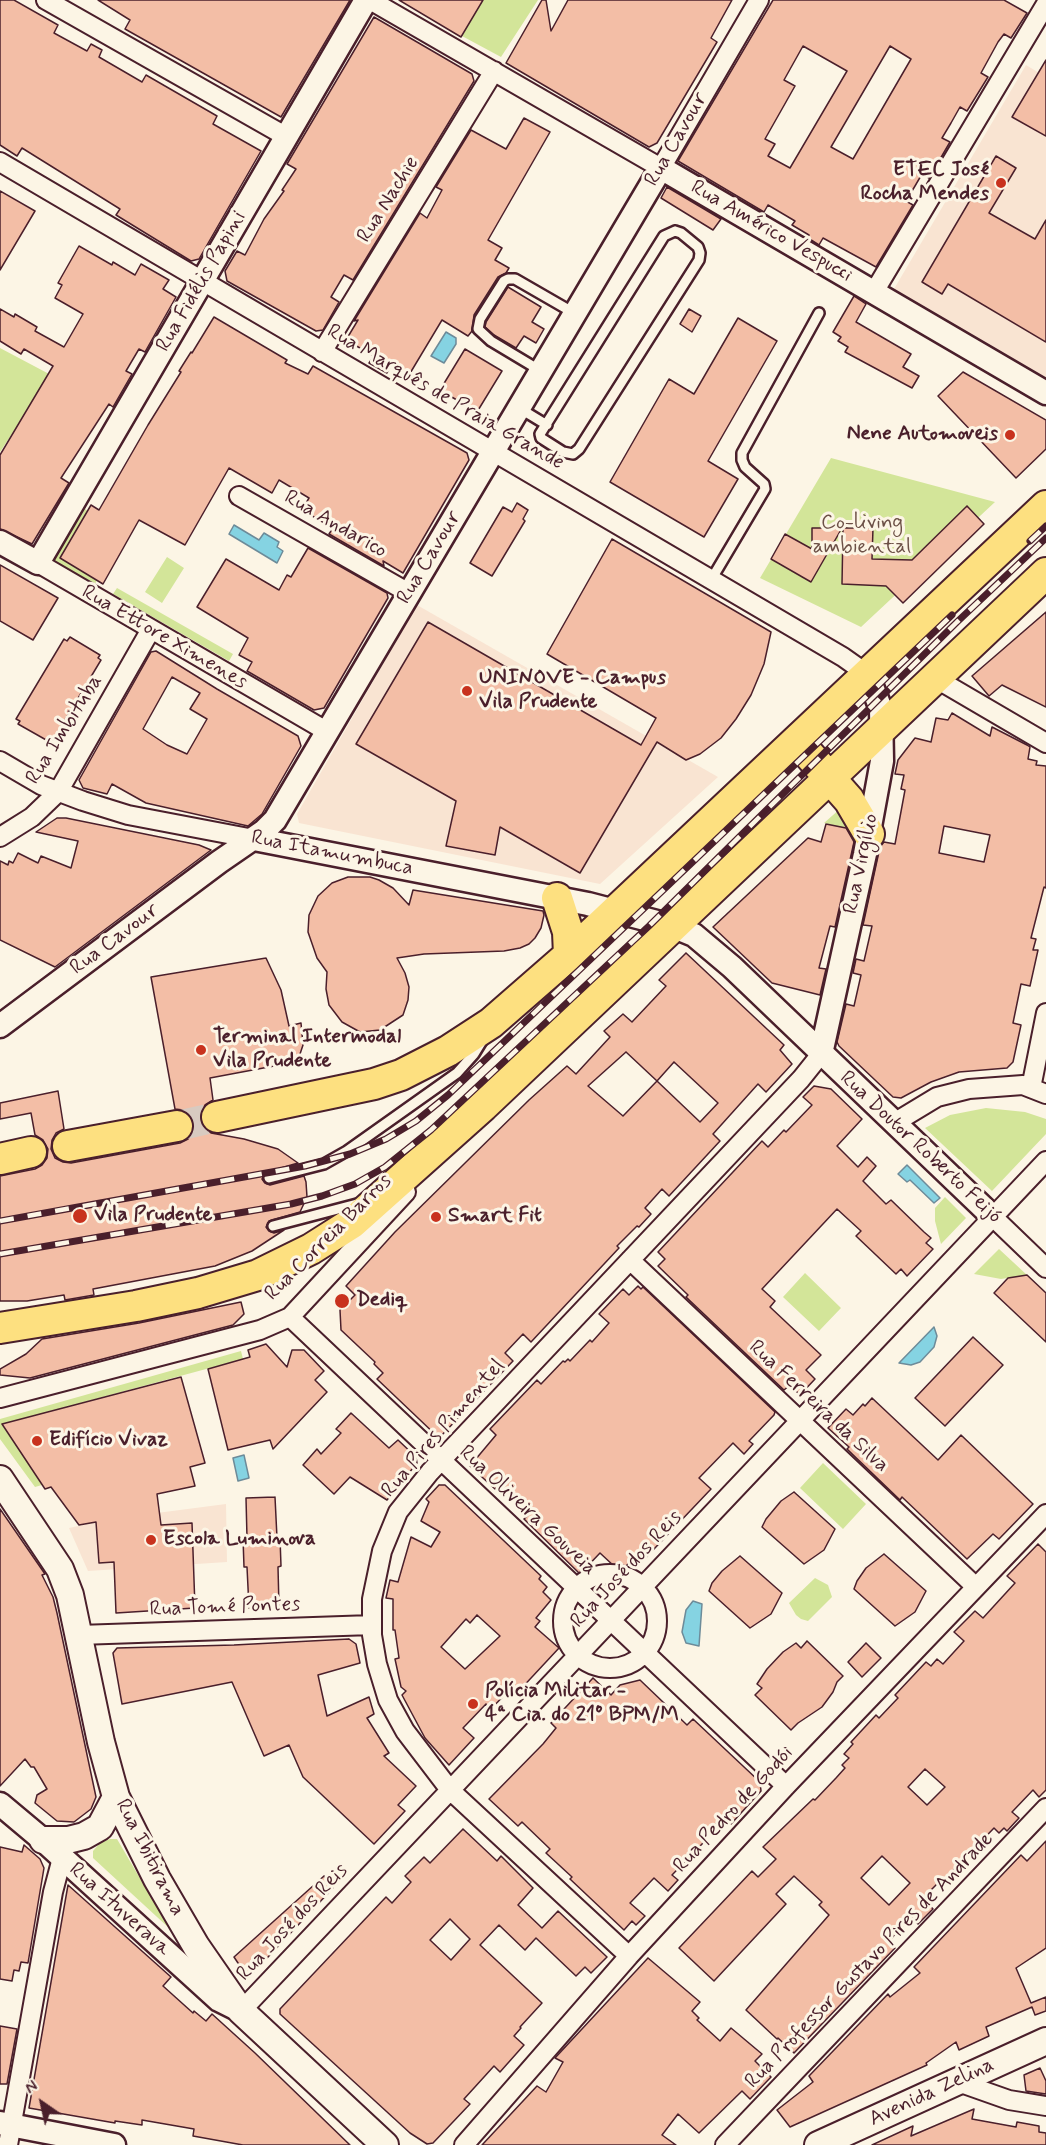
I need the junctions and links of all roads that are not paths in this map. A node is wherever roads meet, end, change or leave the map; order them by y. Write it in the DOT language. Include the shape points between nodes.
graph roads {
  1 [pos="46,0"];
  2 [pos="368,0"];
  3 [pos="759,0"];
  4 [pos="1041,6"];
  5 [pos="494,71"];
  6 [pos="287,137"];
  7 [pos="0,162"];
  8 [pos="661,168"];
  9 [pos="202,282"];
  10 [pos="874,292"];
  11 [pos="575,313"];
  12 [pos="819,313"];
  13 [pos="322,352"];
  14 [pos="541,371"];
  15 [pos="1046,393"];
  16 [pos="519,408"];
  17 [pos="547,425"];
  18 [pos="493,452"];
  19 [pos="239,496"];
  20 [pos="1046,506"];
  21 [pos="0,542"];
  22 [pos="38,563"];
  23 [pos="1046,573"];
  24 [pos="711,580"];
  25 [pos="409,593"];
  26 [pos="150,631"];
  27 [pos="867,674"];
  28 [pos="935,678"];
  29 [pos="883,727"];
  30 [pos="328,732"];
  31 [pos="797,741"];
  32 [pos="1046,743"];
  33 [pos="0,761"];
  34 [pos="829,778"];
  35 [pos="58,792"];
  36 [pos="869,834"];
  37 [pos="0,837"];
  38 [pos="254,839"];
  39 [pos="557,898"];
  40 [pos="617,910"];
  41 [pos="672,926"];
  42 [pos="569,955"];
  43 [pos="1046,1013"];
  44 [pos="491,1023"];
  45 [pos="0,1026"];
  46 [pos="794,1028"];
  47 [pos="826,1029"];
  48 [pos="821,1054"];
  49 [pos="1039,1091"];
  50 [pos="483,1106"];
  51 [pos="217,1117"];
  52 [pos="894,1123"];
  53 [pos="177,1126"];
  54 [pos="68,1146"];
  55 [pos="31,1152"];
  56 [pos="0,1159"];
  57 [pos="1046,1161"];
  58 [pos="269,1178"];
  59 [pos="386,1195"];
  60 [pos="993,1217"];
  61 [pos="273,1226"];
  62 [pos="630,1260"];
  63 [pos="1046,1268"];
  64 [pos="290,1317"];
  65 [pos="0,1328"];
  66 [pos="0,1398"];
  67 [pos="800,1420"];
  68 [pos="441,1461"];
  69 [pos="0,1479"];
  70 [pos="1046,1514"];
  71 [pos="643,1586"];
  72 [pos="976,1587"];
  73 [pos="576,1588"];
  74 [pos="610,1621"];
  75 [pos="372,1625"];
  76 [pos="79,1635"];
  77 [pos="645,1653"];
  78 [pos="578,1655"];
  79 [pos="786,1786"];
  80 [pos="450,1790"];
  81 [pos="116,1797"];
  82 [pos="0,1804"];
  83 [pos="1046,1808"];
  84 [pos="43,1840"];
  85 [pos="62,1858"];
  86 [pos="629,1956"];
  87 [pos="241,2011"];
  88 [pos="1046,2041"];
  89 [pos="958,2082"];
  90 [pos="1046,2106"];
  91 [pos="6,2131"];
  92 [pos="114,2145"];
  93 [pos="385,2145"];
  94 [pos="464,2145"];
  95 [pos="725,2145"];
  96 [pos="818,2145"];
  1 -- 6 [label="street"];
  2 -- 5 [label="street, Rua Américo Vespucci"];
  2 -- 6 [label="street, Rua Fidélis Papini"];
  3 -- 8 [label="street, Rua Cavour"];
  4 -- 10 [label="street"];
  5 -- 8 [label="street, Rua Américo Vespucci"];
  5 -- 13 [label="street, Rua Nachie"];
  6 -- 9 [label="street, Rua Fidélis Papini"];
  7 -- 9 [label="street, Rua Marquês de Praia Grande"];
  8 -- 10 [label="street, Rua Américo Vespucci"];
  8 -- 11 [label="street, Rua Cavour"];
  9 -- 13 [label="street, Rua Marquês de Praia Grande"];
  9 -- 22 [label="street, Rua Fidélis Papini"];
  10 -- 15 [label="street, Rua Américo Vespucci"];
  11 -- 14 [label="street, Rua Cavour"];
  11 -- 14 [label="lane" via="515,279 508,279 480,319 478,329 491,341"];
  12 -- 24 [label="lane" via="742,453 745,467 765,489"];
  13 -- 18 [label="street, Rua Marquês de Praia Grande"];
  14 -- 16 [label="street, Rua Cavour"];
  16 -- 17 [label="lane"];
  16 -- 18 [label="street, Rua Cavour"];
  17 -- 17 [label="lane" via="664,236 681,232 693,242 700,253 699,260 579,449 568,454 541,438"];
  18 -- 24 [label="street, Rua Marquês de Praia Grande"];
  18 -- 25 [label="street, Rua Cavour"];
  19 -- 25 [label="street, Rua Andarico"];
  20 -- 27 [label="highway"];
  21 -- 22 [label="street, Rua Ettore Ximenes"];
  22 -- 26 [label="street, Rua Ettore Ximenes"];
  23 -- 28 [label="highway"];
  24 -- 27 [label="street, Rua Marquês de Praia Grande"];
  25 -- 30 [label="street, Rua Cavour"];
  26 -- 30 [label="street, Rua Ettore Ximenes"];
  26 -- 35 [label="street, Rua Imbituba"];
  27 -- 29 [label="street, Rua Virgílio" via="881,709"];
  27 -- 31 [label="highway"];
  28 -- 29 [label="highway"];
  28 -- 32 [label="street"];
  29 -- 34 [label="highway"];
  29 -- 36 [label="street, Rua Virgílio" via="882,761"];
  30 -- 38 [label="street, Rua Cavour" via="275,820"];
  31 -- 34 [label="highway"];
  31 -- 40 [label="highway"];
  33 -- 35 [label="street, Rua Itamumbuca"];
  34 -- 36 [label="highway" via="849,800"];
  34 -- 41 [label="highway"];
  35 -- 37 [label="street, Rua Imbituba" via="32,816"];
  35 -- 38 [label="street, Rua Itamumbuca" via="128,815"];
  36 -- 47 [label="street, Rua Virgílio"];
  38 -- 39 [label="street, Rua Itamumbuca"];
  38 -- 45 [label="street, Rua Cavour"];
  39 -- 40 [label="street, Rua Itamumbuca"];
  39 -- 42 [label="highway" via="568,932"];
  40 -- 41 [label="street, Rua Itamumbuca"];
  40 -- 42 [label="highway"];
  41 -- 46 [label="street, Rua Doutor Roberto Feijó" via="694,935 713,950"];
  41 -- 50 [label="highway"];
  42 -- 44 [label="highway"];
  43 -- 49 [label="street"];
  44 -- 51 [label="highway" via="401,1075"];
  44 -- 58 [label="lane" via="474,1054 457,1072 368,1137 324,1164"];
  46 -- 47 [label="street"];
  46 -- 48 [label="street, Rua Doutor Roberto Feijó"];
  47 -- 48 [label="street, Rua Virgílio"];
  48 -- 52 [label="street, Rua Doutor Roberto Feijó"];
  48 -- 62 [label="street, Rua Pires Pimentel"];
  49 -- 52 [label="street" via="1023,1085 969,1089 937,1097"];
  50 -- 59 [label="highway"];
  50 -- 64 [label="street, Rua Correia Barros" via="477,1125 400,1199"];
  52 -- 60 [label="street, Rua Doutor Roberto Feijó"];
  53 -- 54 [label="highway"];
  55 -- 56 [label="highway"];
  57 -- 60 [label="street, Rua José dos Reis"];
  59 -- 61 [label="lane"];
  59 -- 65 [label="highway" via="311,1249 258,1275 136,1306"];
  60 -- 63 [label="street, Rua Doutor Roberto Feijó"];
  60 -- 67 [label="street, Rua José dos Reis"];
  62 -- 67 [label="street, Rua Ferreira da Silva"];
  62 -- 68 [label="street, Rua Pires Pimentel"];
  64 -- 66 [label="street, Rua Correia Barros" via="260,1330"];
  64 -- 68 [label="street, Rua Oliveira Gouveia"];
  67 -- 71 [label="street, Rua José dos Reis"];
  67 -- 72 [label="street, Rua Ferreira da Silva"];
  68 -- 73 [label="street, Rua Oliveira Gouveia"];
  68 -- 75 [label="street, Rua Pires Pimentel" via="398,1512 382,1551 372,1599"];
  69 -- 76 [label="main road, Rua Ibitirama" via="60,1569"];
  70 -- 72 [label="street, Rua Pedro de Godói"];
  71 -- 73 [label="street" via="625,1575 612,1573 598,1575"];
  71 -- 74 [label="street, Rua José dos Reis"];
  71 -- 77 [label="street" via="655,1603 658,1616 657,1629"];
  72 -- 79 [label="street, Rua Pedro de Godói"];
  73 -- 74 [label="street, Rua Oliveira Gouveia"];
  73 -- 78 [label="street" via="566,1605 563,1624"];
  74 -- 77 [label="street, Rua Oliveira Gouveia"];
  74 -- 78 [label="street, Rua José dos Reis"];
  75 -- 76 [label="street, Rua Tomé Pontes"];
  75 -- 80 [label="street, Rua Pires Pimentel" via="377,1664 388,1700 405,1731"];
  76 -- 81 [label="main road, Rua Ibitirama"];
  77 -- 78 [label="street" via="628,1664 608,1668"];
  77 -- 79 [label="street, Rua Oliveira Gouveia"];
  78 -- 80 [label="street, Rua José dos Reis"];
  79 -- 86 [label="street, Rua Pedro de Godói"];
  80 -- 86 [label="street, Rua Pires Pimentel"];
  80 -- 87 [label="street, Rua José dos Reis"];
  81 -- 84 [label="main road" via="100,1827 68,1840"];
  81 -- 87 [label="main road, Rua Ibitirama" via="144,1857 196,1946"];
  82 -- 84 [label="street, Rua Ituverava"];
  83 -- 95 [label="street, Rua Professor Gustavo Pires de Andrade"];
  84 -- 85 [label="street, Rua Ituverava"];
  85 -- 87 [label="street, Rua Ituverava" via="219,2000"];
  85 -- 91 [label="street"];
  86 -- 94 [label="street, Rua Pedro de Godói"];
  87 -- 93 [label="main road, Rua Ibitirama"];
  88 -- 89 [label="main road, Avenida Zelina"];
  89 -- 90 [label="street" via="1008,2100"];
  89 -- 96 [label="main road, Avenida Zelina"];
  91 -- 92 [label="street"];
}
